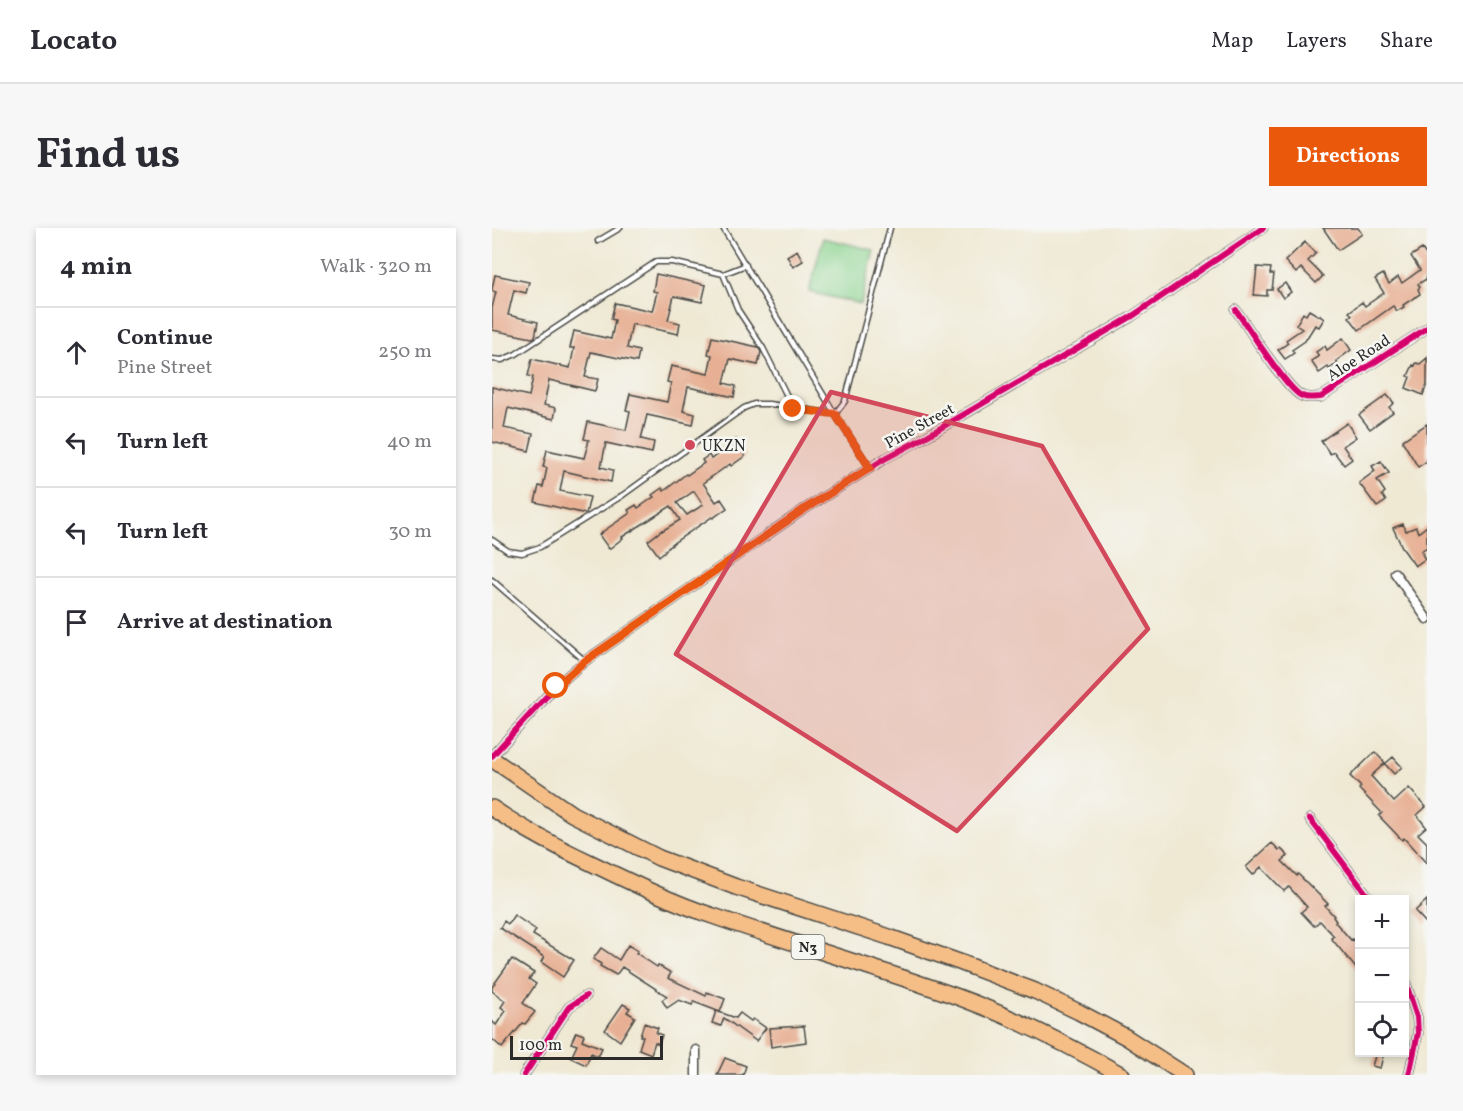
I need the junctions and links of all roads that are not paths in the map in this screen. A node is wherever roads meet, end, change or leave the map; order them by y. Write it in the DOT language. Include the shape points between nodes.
graph roads {
  1 [pos="620,228"];
  2 [pos="723,228"];
  3 [pos="890,228"];
  4 [pos="1263,228"];
  5 [pos="598,241"];
  6 [pos="746,265"];
  7 [pos="723,274"];
  8 [pos="1236,310"];
  9 [pos="1427,328"];
  10 [pos="492,359"];
  11 [pos="793,409"];
  12 [pos="835,414"];
  13 [pos="870,468"];
  14 [pos="492,540"];
  15 [pos="1395,573"];
  16 [pos="492,580"];
  17 [pos="1427,619"];
  18 [pos="585,661"];
  19 [pos="492,757"];
  20 [pos="492,808"];
  21 [pos="1310,819"];
  22 [pos="1367,895"];
  23 [pos="1409,992"];
  24 [pos="586,996"];
  25 [pos="696,1050"];
  26 [pos="524,1075"];
  27 [pos="696,1075"];
  28 [pos="1122,1075"];
  29 [pos="1185,1075"];
  30 [pos="1409,1075"];
  1 -- 5 [label="lane"];
  2 -- 6 [label="lane"];
  3 -- 12 [label="lane" via="844,401"];
  4 -- 13 [label="street, Pine Street" via="1131,317"];
  6 -- 7 [label="lane"];
  6 -- 12 [label="lane"];
  7 -- 10 [label="lane" via="656,262 516,354 502,360"];
  7 -- 11 [label="lane" via="738,310 763,348"];
  8 -- 9 [label="street, Aloe Road" via="1287,383 1303,397 1311,398 1321,397"];
  11 -- 12 [label="lane"];
  11 -- 14 [label="lane" via="769,405 744,408 540,548 522,554 508,552"];
  12 -- 13 [label="lane"];
  13 -- 18 [label="street, Pine Street"];
  15 -- 17 [label="street"];
  16 -- 18 [label="lane"];
  18 -- 19 [label="street, Pine Street" via="556,686"];
  19 -- 29 [label="highway, N3" via="572,814 659,858 1035,991 1126,1037"];
  20 -- 28 [label="highway, N3" via="559,848 635,885 714,917 960,998 1075,1048"];
  21 -- 22 [label="street"];
  23 -- 30 [label="street" via="1418,1017 1418,1033"];
  24 -- 26 [label="street" via="569,1008"];
  25 -- 27 [label="street"];
}
